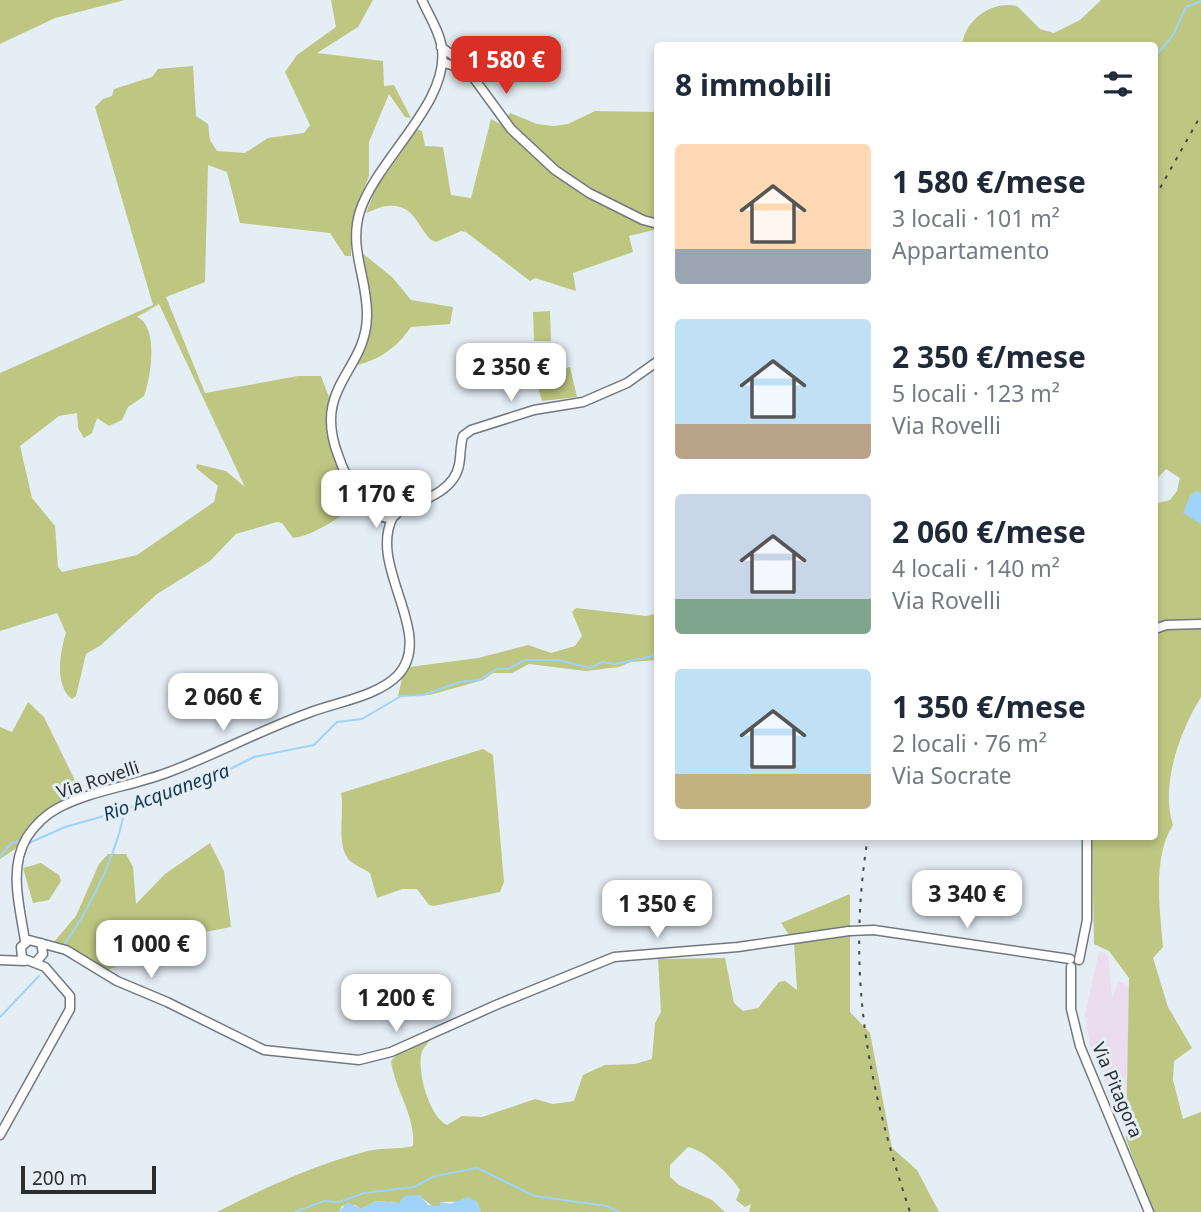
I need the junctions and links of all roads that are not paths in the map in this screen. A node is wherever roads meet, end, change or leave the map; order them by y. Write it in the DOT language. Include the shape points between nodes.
graph roads {
  1 [pos="423,0"];
  2 [pos="442,47"];
  3 [pos="442,62"];
  4 [pos="455,62"];
  5 [pos="439,80"];
  6 [pos="654,223"];
  7 [pos="654,364"];
  8 [pos="362,494"];
  9 [pos="382,496"];
  10 [pos="397,500"];
  11 [pos="414,504"];
  12 [pos="379,513"];
  13 [pos="396,514"];
  14 [pos="387,531"];
  15 [pos="1201,624"];
  16 [pos="1158,628"];
  17 [pos="1086,840"];
  18 [pos="30,943"];
  19 [pos="56,948"];
  20 [pos="0,960"];
  21 [pos="41,960"];
  22 [pos="25,961"];
  23 [pos="1073,963"];
  24 [pos="0,1135"];
  25 [pos="1149,1212"];
  1 -- 2 [label="street"];
  2 -- 3 [label="street"];
  2 -- 4 [label="street"];
  3 -- 4 [label="street"];
  3 -- 5 [label="street"];
  4 -- 5 [label="street"];
  4 -- 6 [label="street" via="470,72 511,129 555,170 589,193"];
  5 -- 8 [label="street" via="430,101 377,174 360,210 355,234 366,328 335,390 330,414 342,466"];
  7 -- 11 [label="street" via="627,383 583,402 534,410 471,430 463,436 452,480"];
  8 -- 9 [label="street"];
  8 -- 12 [label="street"];
  9 -- 10 [label="street"];
  9 -- 12 [label="street" via="377,502"];
  10 -- 11 [label="street"];
  10 -- 13 [label="street"];
  11 -- 13 [label="street"];
  12 -- 13 [label="street"];
  12 -- 14 [label="street, Via Rovelli"];
  13 -- 14 [label="street, Via Rovelli"];
  14 -- 18 [label="street, Via Rovelli" via="388,558 410,642 400,673 380,688 299,716 169,772 48,814 27,838 20,858 17,886"];
  15 -- 16 [label="street"];
  17 -- 23 [label="street, Via Pitagora" via="1084,936"];
  18 -- 19 [label="street"];
  18 -- 20 [label="street"];
  18 -- 21 [label="street"];
  18 -- 22 [label="street" via="21,954"];
  19 -- 21 [label="street"];
  19 -- 23 [label="street, bridge" via="256,1047 359,1060 391,1052 614,957 874,930"];
  20 -- 22 [label="street"];
  21 -- 22 [label="street"];
  21 -- 24 [label="street" via="70,996 71,1009"];
  23 -- 25 [label="street, Via Pitagora" via="1071,1009 1080,1046"];
}
